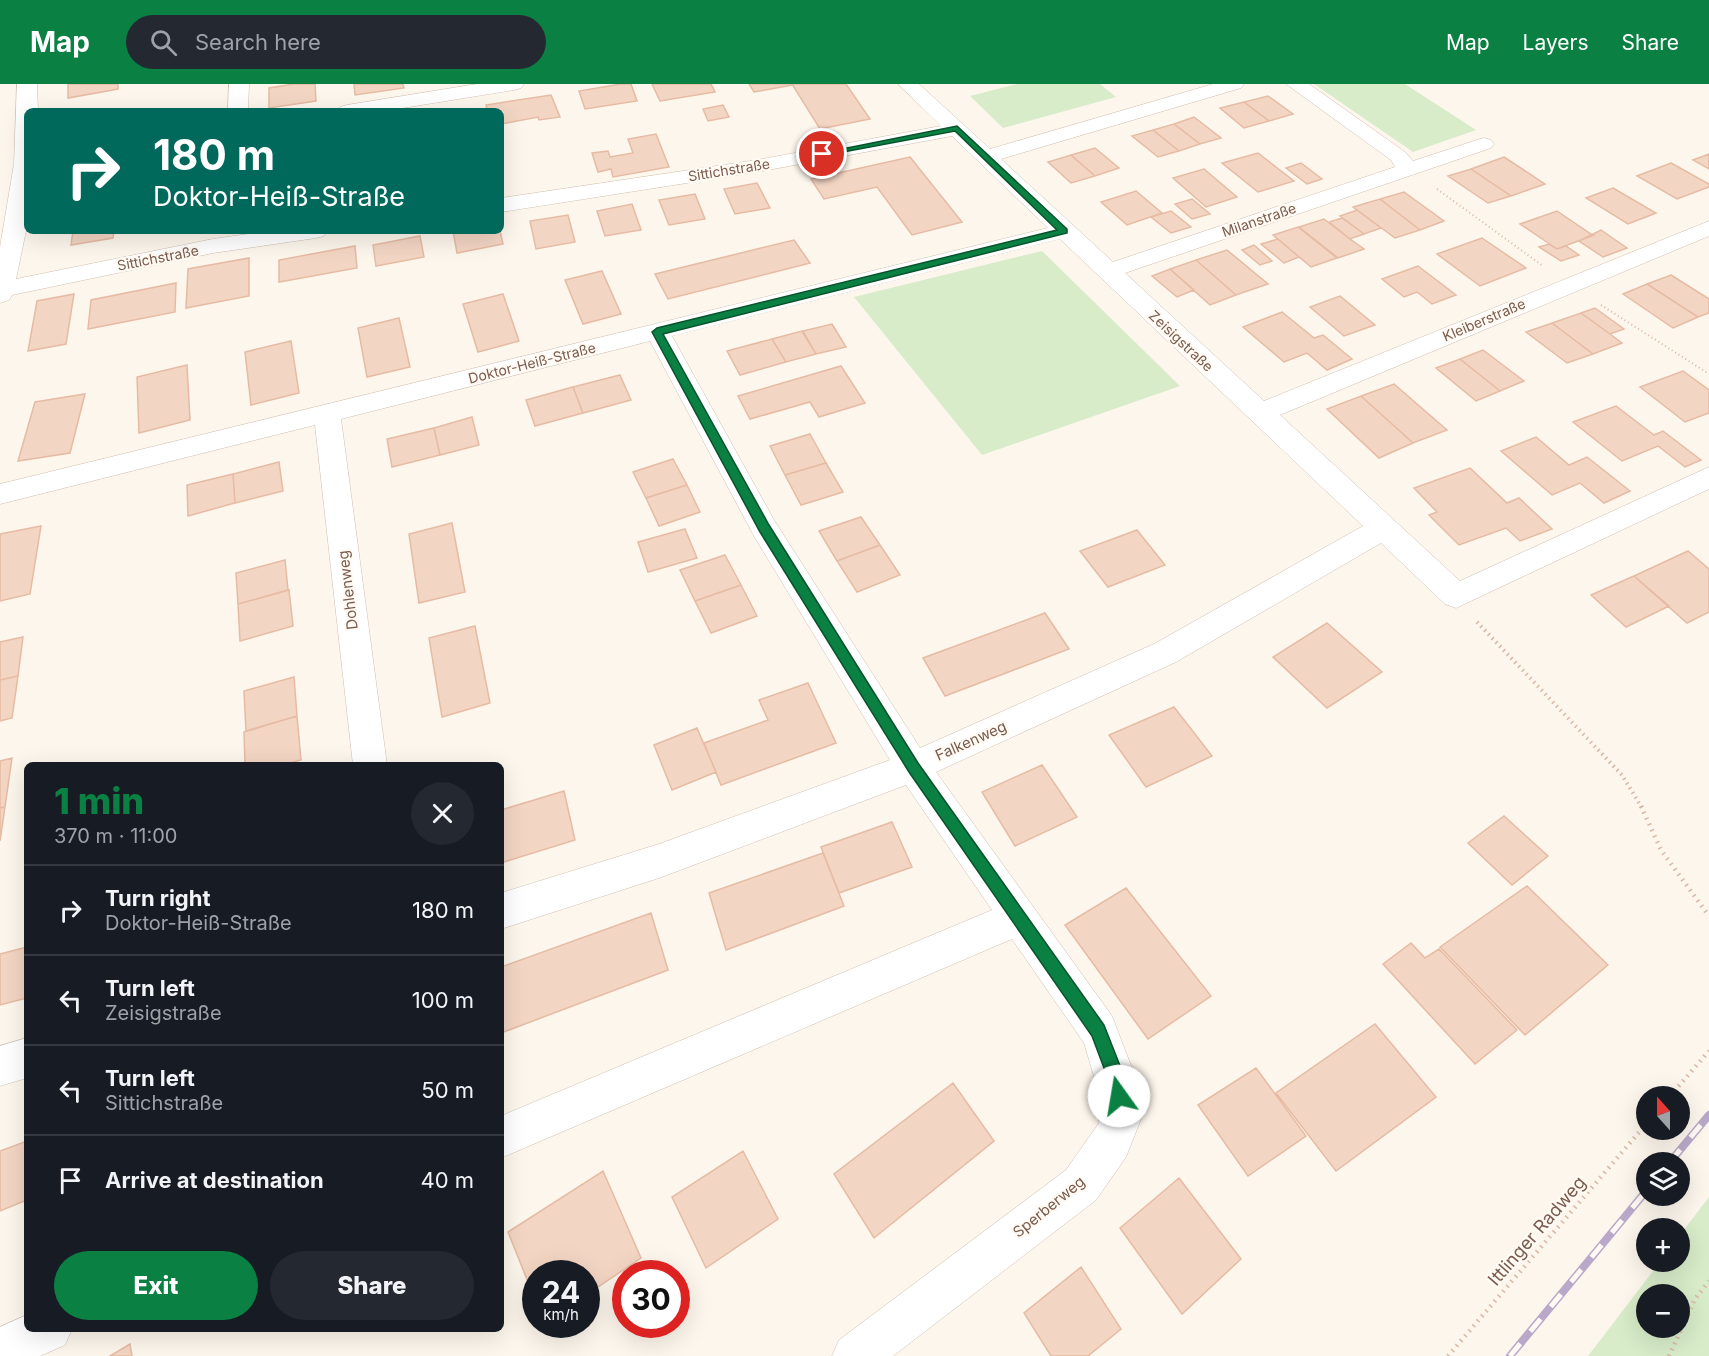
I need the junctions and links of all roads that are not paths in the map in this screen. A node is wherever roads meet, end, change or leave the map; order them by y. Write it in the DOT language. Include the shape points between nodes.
graph roads {
  1 [pos="239,84"];
  2 [pos="514,84"];
  3 [pos="908,84"];
  4 [pos="1234,84"];
  5 [pos="1296,84"];
  6 [pos="21,88"];
  7 [pos="238,108"];
  8 [pos="366,108"];
  9 [pos="957,129"];
  10 [pos="24,135"];
  11 [pos="1484,144"];
  12 [pos="986,156"];
  13 [pos="1409,170"];
  14 [pos="24,178"];
  15 [pos="504,205"];
  16 [pos="1709,228"];
  17 [pos="1064,231"];
  18 [pos="295,234"];
  19 [pos="1108,271"];
  20 [pos="0,291"];
  21 [pos="657,332"];
  22 [pos="1260,413"];
  23 [pos="327,414"];
  24 [pos="1709,477"];
  25 [pos="0,494"];
  26 [pos="1382,529"];
  27 [pos="370,762"];
  28 [pos="914,767"];
  29 [pos="504,910"];
  30 [pos="1019,917"];
  31 [pos="24,1059"];
  32 [pos="0,1066"];
  33 [pos="504,1136"];
  34 [pos="42,1332"];
  35 [pos="0,1350"];
  36 [pos="855,1356"];
  1 -- 7 [label="street"];
  2 -- 8 [label="street"];
  3 -- 9 [label="street, Zeisigstraße"];
  4 -- 12 [label="street"];
  5 -- 13 [label="street" via="1398,156"];
  6 -- 10 [label="street"];
  9 -- 12 [label="street, Zeisigstraße"];
  9 -- 15 [label="street, Sittichstraße" via="757,166"];
  11 -- 13 [label="street, Milanstraße"];
  12 -- 17 [label="street, Zeisigstraße"];
  13 -- 19 [label="street, Milanstraße"];
  14 -- 20 [label="street"];
  16 -- 22 [label="street, Kleiberstraße"];
  17 -- 19 [label="street, Zeisigstraße"];
  17 -- 21 [label="street, Doktor-Heiß-Straße"];
  18 -- 20 [label="street, Sittichstraße" via="213,246"];
  19 -- 22 [label="street, Zeisigstraße"];
  21 -- 23 [label="street, Doktor-Heiß-Straße"];
  21 -- 28 [label="street, Sperberweg" via="764,528"];
  22 -- 26 [label="street, Zeisigstraße"];
  23 -- 25 [label="street, Doktor-Heiß-Straße"];
  23 -- 27 [label="street, Dohlenweg"];
  24 -- 26 [label="street, Zeisigstraße" via="1456,596"];
  26 -- 28 [label="street, Falkenweg" via="1165,653"];
  28 -- 29 [label="street, Falkenweg" via="659,861"];
  28 -- 30 [label="street, Sperberweg"];
  30 -- 33 [label="street"];
  30 -- 36 [label="street, Sperberweg" via="1098,1030 1116,1076 1123,1113 1107,1152 1081,1185"];
  31 -- 32 [label="street"];
  34 -- 35 [label="street"];
}
